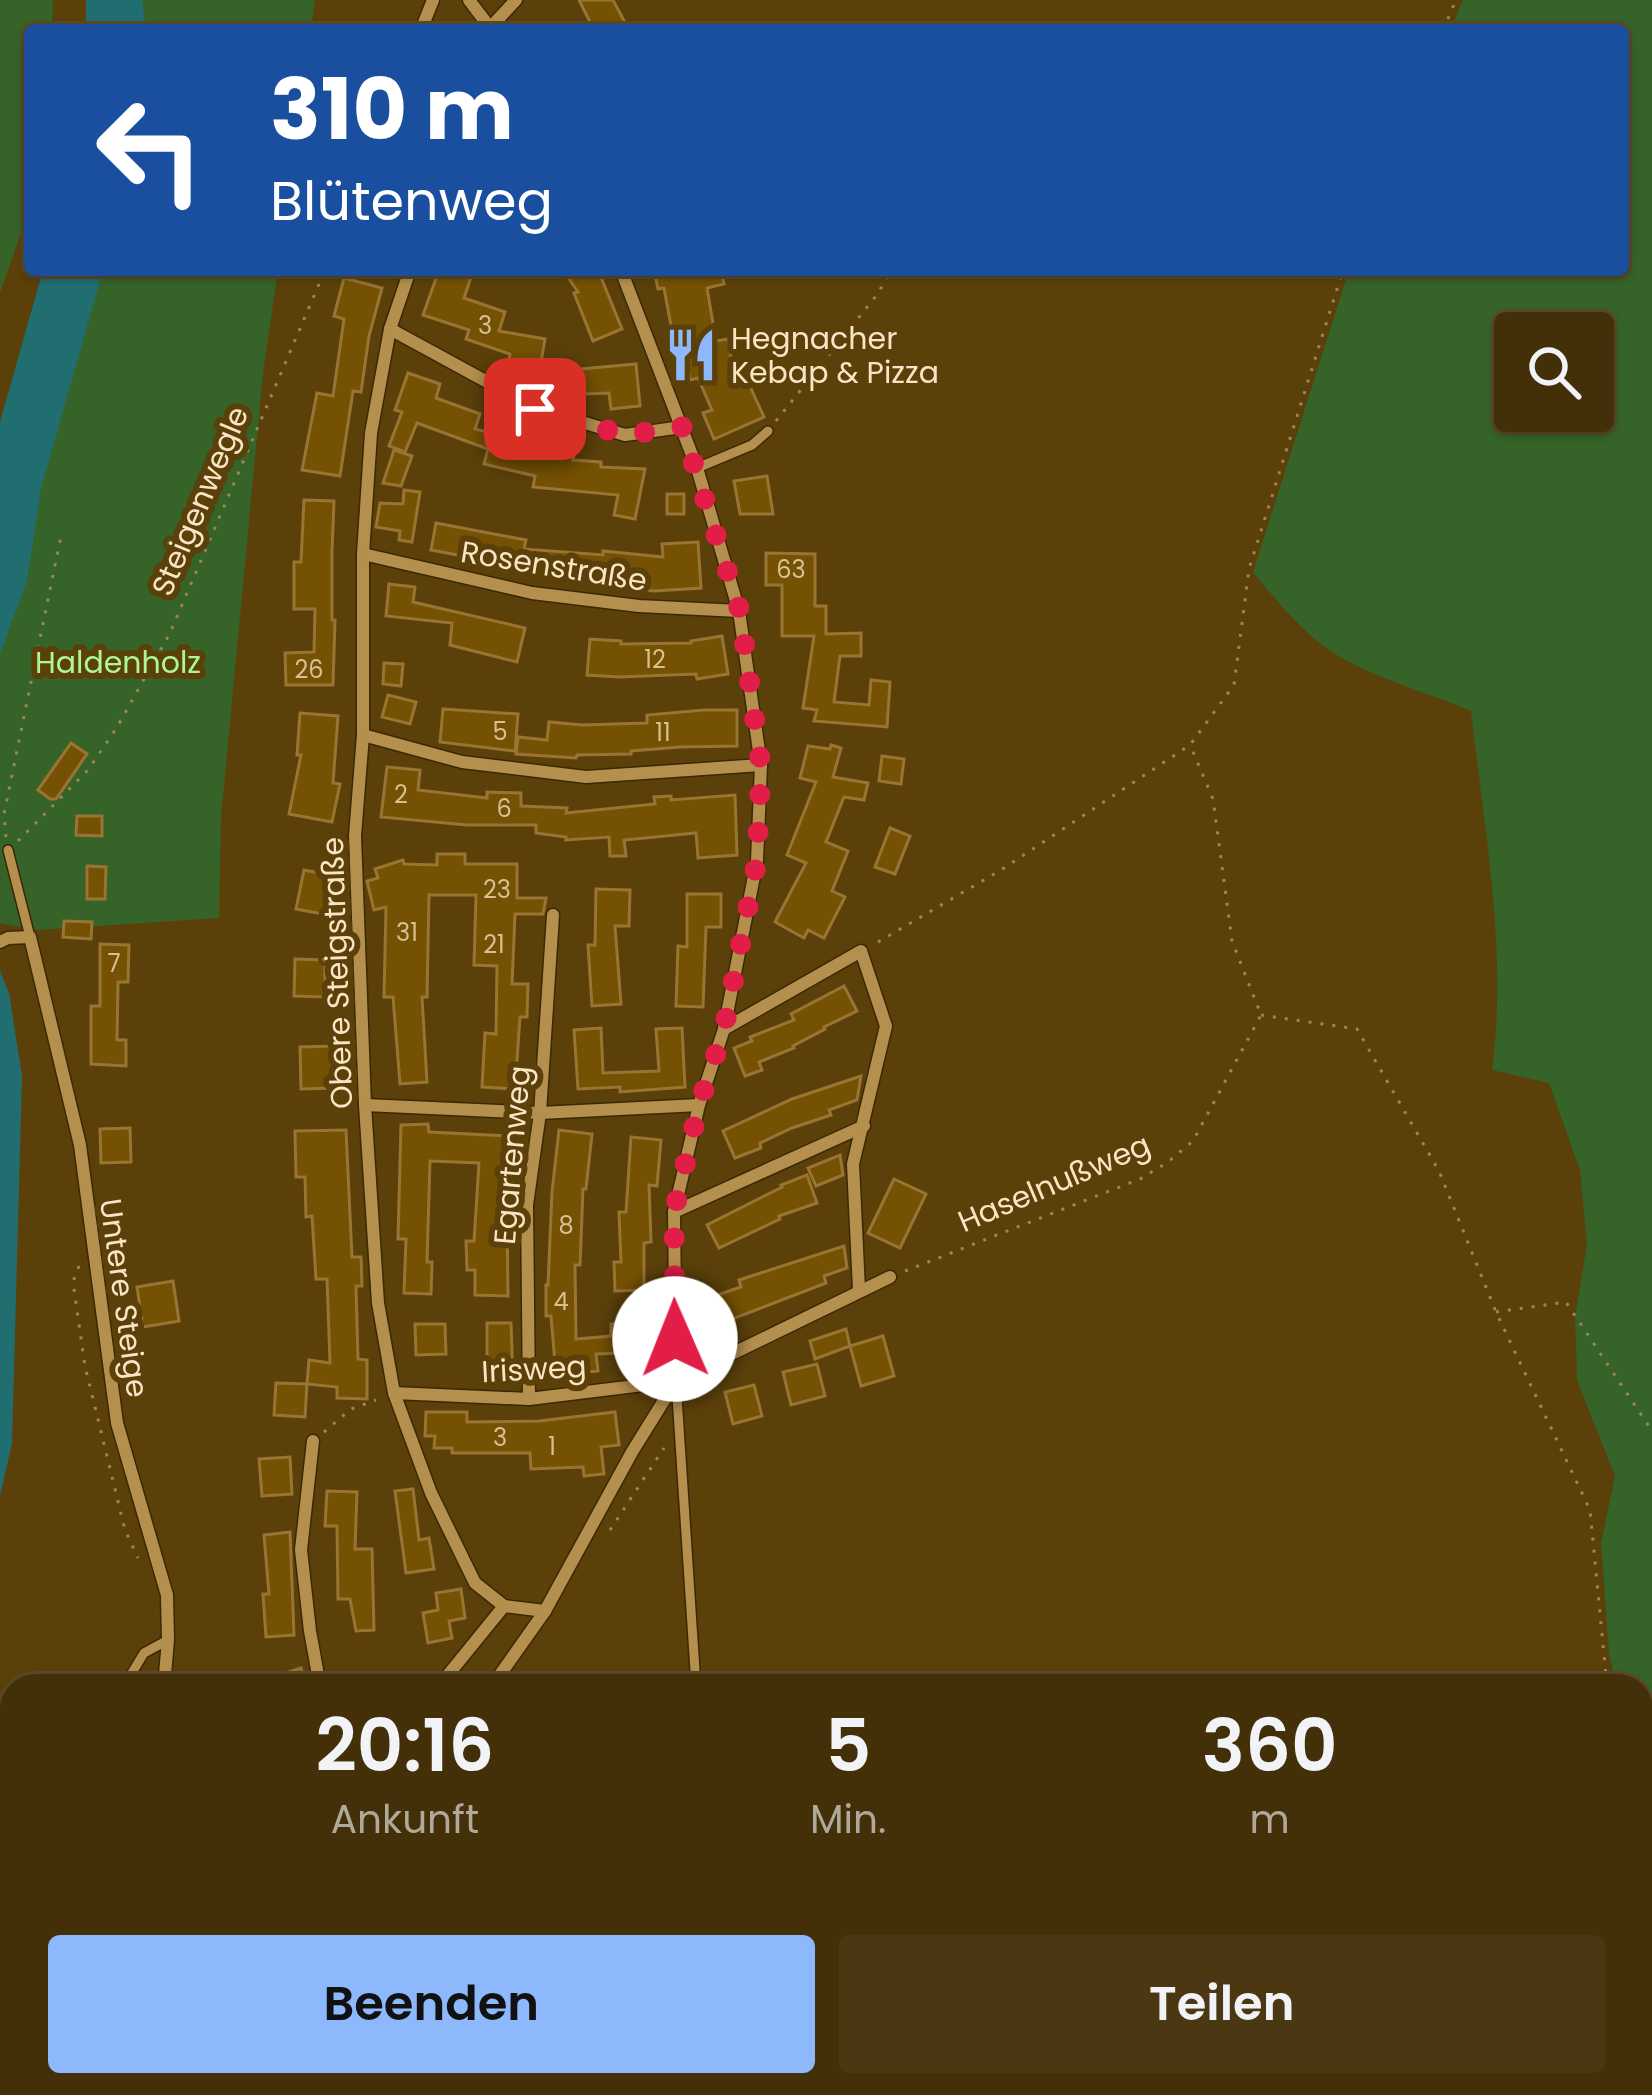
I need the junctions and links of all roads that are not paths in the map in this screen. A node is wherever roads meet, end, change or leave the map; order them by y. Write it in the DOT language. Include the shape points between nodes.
graph roads {
  1 [pos="516,0"];
  2 [pos="494,24"];
  3 [pos="408,276"];
  4 [pos="623,276"];
  5 [pos="390,329"];
  6 [pos="682,427"];
  7 [pos="768,431"];
  8 [pos="697,468"];
  9 [pos="363,554"];
  10 [pos="740,611"];
  11 [pos="364,735"];
  12 [pos="761,766"];
  13 [pos="8,850"];
  14 [pos="553,915"];
  15 [pos="30,938"];
  16 [pos="4,940"];
  17 [pos="724,1029"];
  18 [pos="699,1105"];
  19 [pos="365,1106"];
  20 [pos="540,1113"];
  21 [pos="864,1126"];
  22 [pos="674,1212"];
  23 [pos="890,1277"];
  24 [pos="859,1290"];
  25 [pos="676,1381"];
  26 [pos="394,1393"];
  27 [pos="529,1399"];
  28 [pos="313,1441"];
  29 [pos="504,1606"];
  30 [pos="545,1611"];
  31 [pos="168,1640"];
  32 [pos="131,1674"];
  33 [pos="165,1674"];
  34 [pos="318,1674"];
  35 [pos="449,1674"];
  36 [pos="500,1674"];
  37 [pos="694,1674"];
  1 -- 2 [label="street"];
  3 -- 5 [label="street, Obere Steigstraße"];
  4 -- 6 [label="street"];
  5 -- 6 [label="street" via="535,409 625,435"];
  5 -- 9 [label="street, Obere Steigstraße" via="371,433"];
  6 -- 8 [label="street"];
  7 -- 8 [label="lane"];
  8 -- 10 [label="street"];
  9 -- 10 [label="street, Rosenstraße" via="532,593"];
  9 -- 11 [label="street, Obere Steigstraße"];
  10 -- 12 [label="street"];
  11 -- 12 [label="street" via="462,763 586,777"];
  11 -- 19 [label="street, Obere Steigstraße" via="355,836"];
  12 -- 17 [label="street" via="757,861"];
  13 -- 15 [label="lane"];
  14 -- 20 [label="street, Egartenweg"];
  15 -- 16 [label="street"];
  15 -- 31 [label="street, Untere Steige" via="80,1145 117,1423 166,1595"];
  17 -- 18 [label="street"];
  17 -- 21 [label="street" via="861,952 886,1026"];
  18 -- 20 [label="street"];
  18 -- 22 [label="street"];
  19 -- 20 [label="street"];
  19 -- 26 [label="street, Obere Steigstraße" via="378,1303"];
  20 -- 27 [label="street, Egartenweg" via="527,1205"];
  21 -- 22 [label="street"];
  21 -- 24 [label="street" via="853,1164"];
  22 -- 25 [label="street"];
  23 -- 24 [label="street"];
  24 -- 25 [label="street"];
  25 -- 27 [label="street, Irisweg"];
  25 -- 30 [label="street"];
  25 -- 37 [label="lane"];
  26 -- 27 [label="street, Irisweg"];
  26 -- 29 [label="street, Obere Steigstraße" via="475,1583"];
  28 -- 34 [label="street" via="302,1550"];
  29 -- 30 [label="street"];
  29 -- 35 [label="street"];
  30 -- 36 [label="street"];
  31 -- 32 [label="lane" via="144,1653"];
  31 -- 33 [label="street, Untere Steige"];
}
